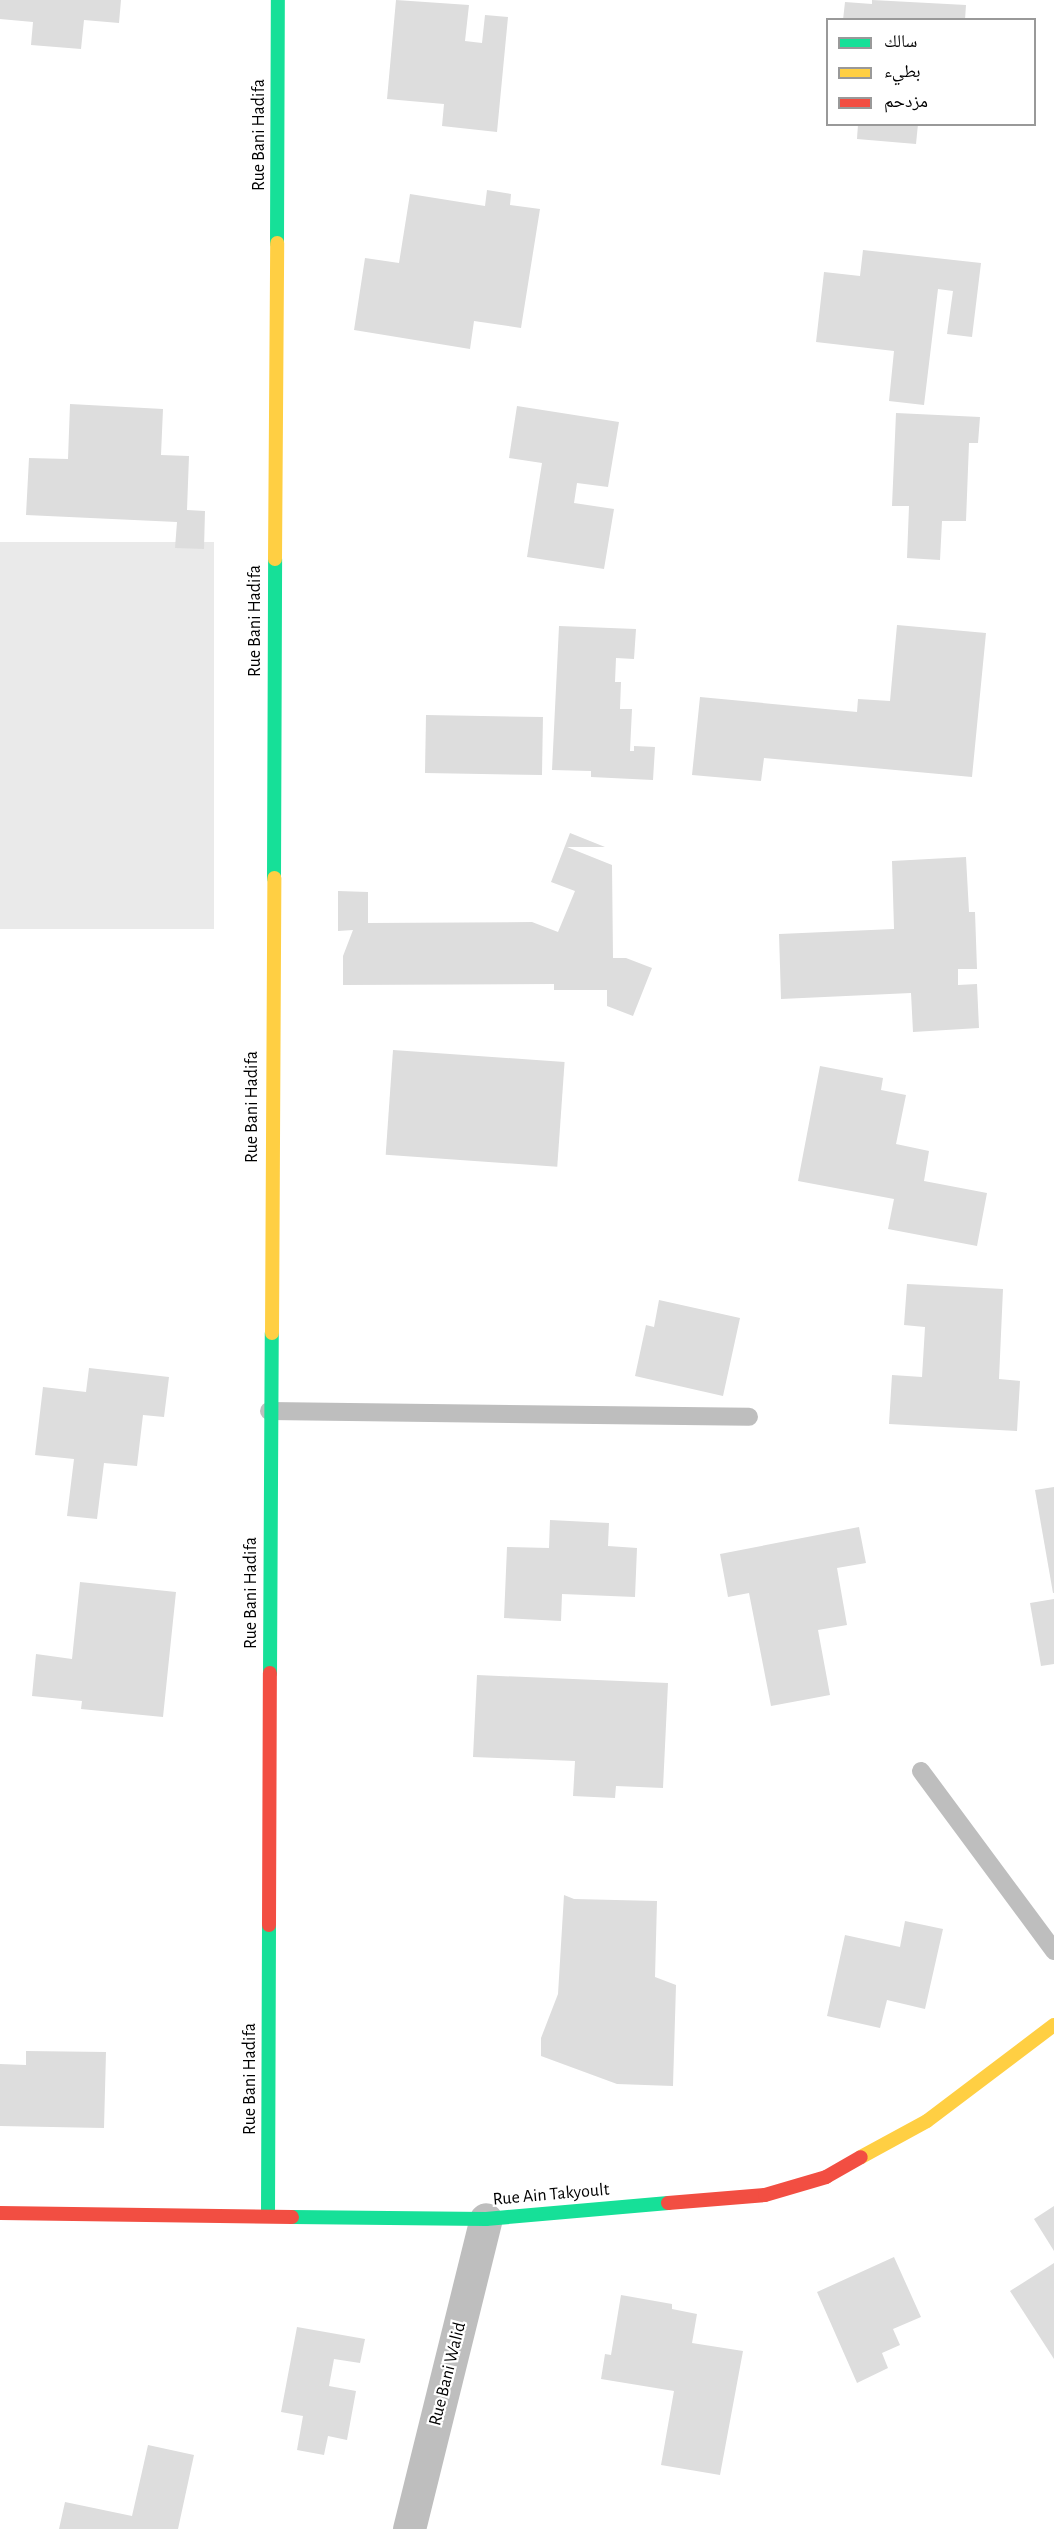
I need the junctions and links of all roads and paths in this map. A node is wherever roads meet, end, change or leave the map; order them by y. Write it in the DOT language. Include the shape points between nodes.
graph roads {
  1 [pos="278,0"];
  2 [pos="269,1411"];
  3 [pos="749,1417"];
  4 [pos="921,1771"];
  5 [pos="1054,1951"];
  6 [pos="1054,2025"];
  7 [pos="0,2213"];
  8 [pos="268,2215"];
  9 [pos="486,2219"];
  10 [pos="409,2529"];
  1 -- 2 [label="street, Rue Bani Hadifa"];
  2 -- 3 [label="lane"];
  2 -- 8 [label="street, Rue Bani Hadifa"];
  4 -- 5 [label="lane"];
  6 -- 9 [label="street, Rue Ain Takyoult" via="927,2121 826,2177 765,2195"];
  7 -- 8 [label="street, Rue Ain Takyoult"];
  8 -- 9 [label="street, Rue Ain Takyoult"];
  9 -- 10 [label="street, Rue Bani Walid"];
}
